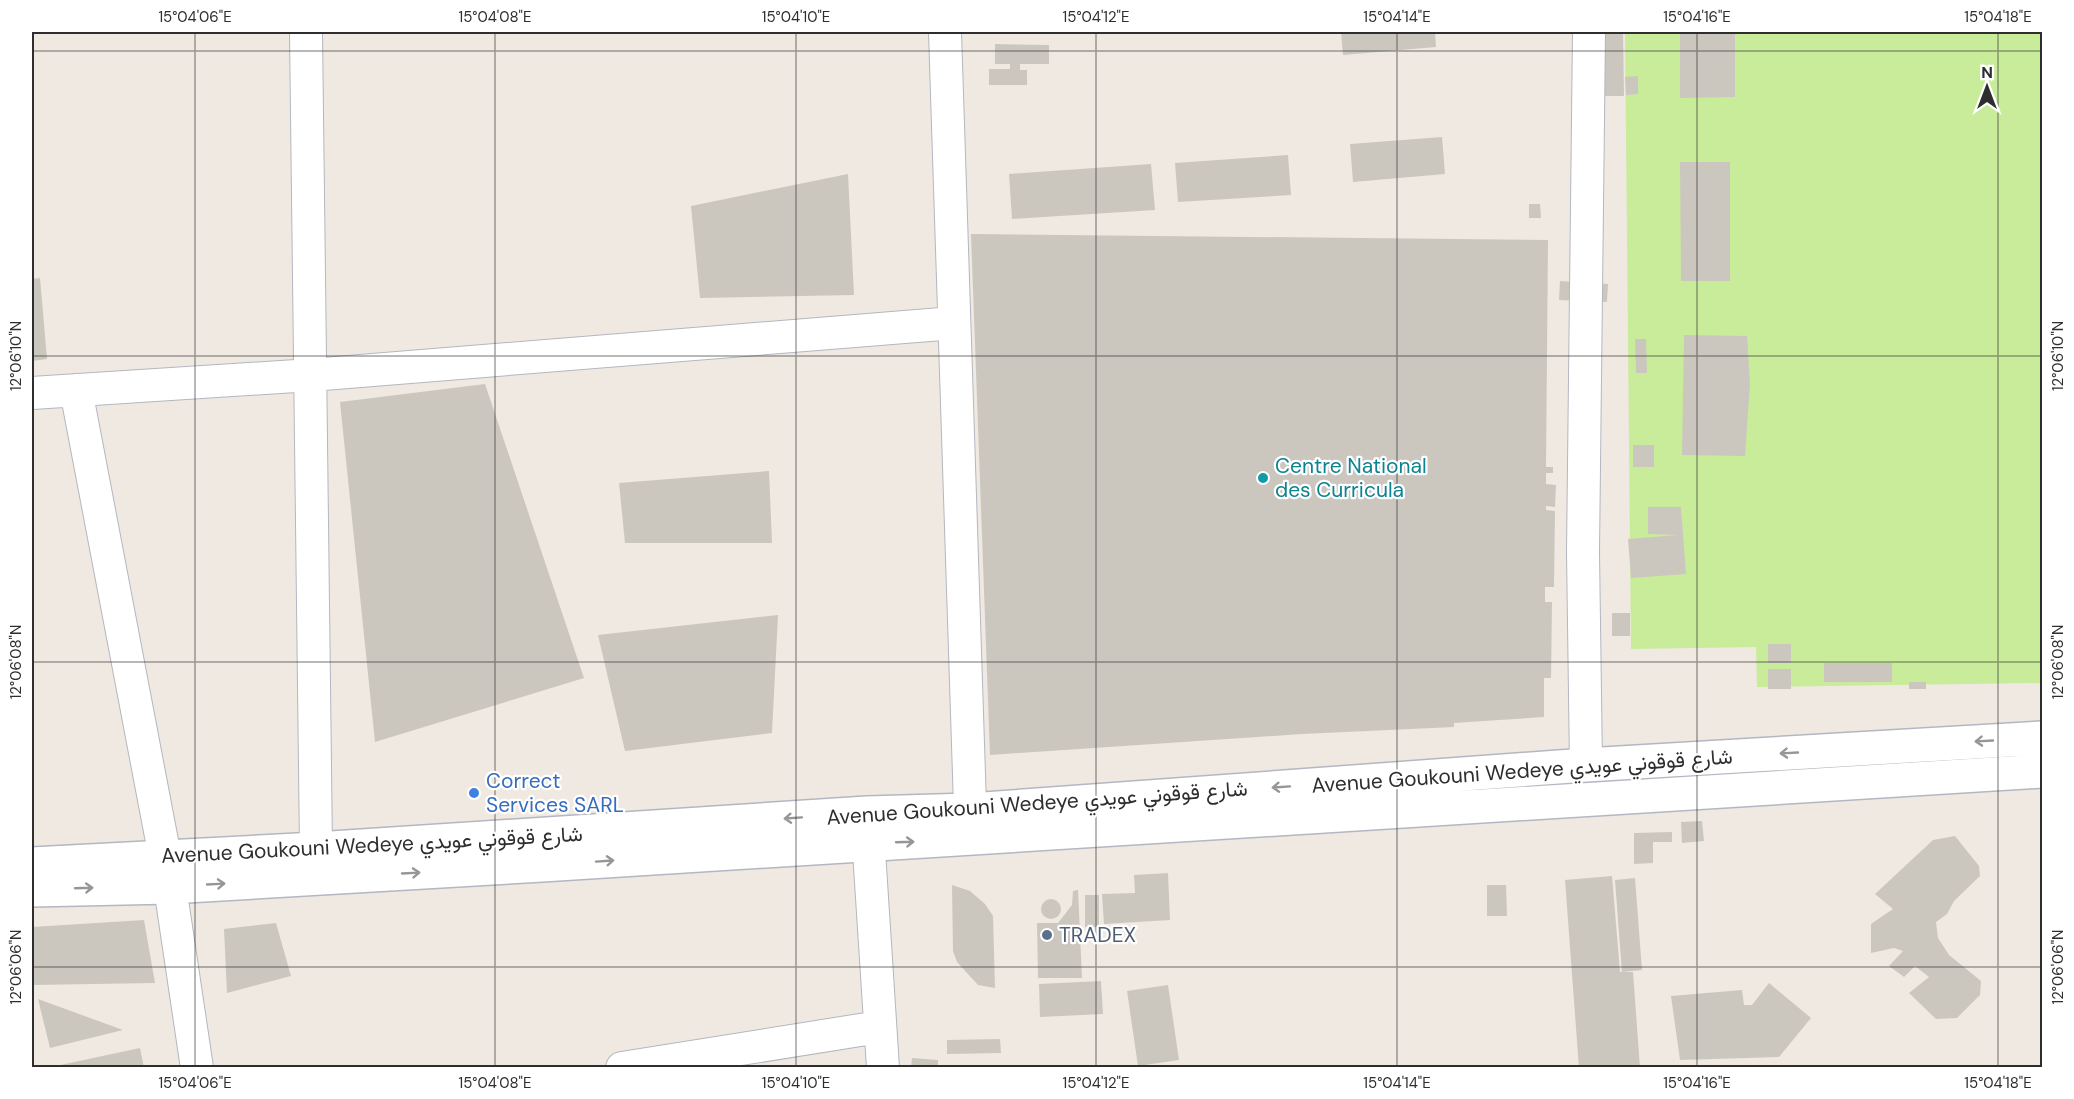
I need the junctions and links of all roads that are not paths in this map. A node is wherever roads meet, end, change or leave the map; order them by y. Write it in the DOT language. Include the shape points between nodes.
graph roads {
  1 [pos="306,32"];
  2 [pos="945,32"];
  3 [pos="1588,32"];
  4 [pos="954,323"];
  5 [pos="311,375"];
  6 [pos="76,390"];
  7 [pos="32,393"];
  8 [pos="2043,738"];
  9 [pos="1586,765"];
  10 [pos="2043,771"];
  11 [pos="970,824"];
  12 [pos="868,828"];
  13 [pos="316,849"];
  14 [pos="32,864"];
  15 [pos="168,872"];
  16 [pos="32,890"];
  17 [pos="879,1027"];
  18 [pos="197,1068"];
  19 [pos="622,1068"];
  20 [pos="883,1068"];
  1 -- 5 [label="street"];
  2 -- 4 [label="street"];
  3 -- 9 [label="street" via="1583,540"];
  4 -- 5 [label="street"];
  4 -- 11 [label="street"];
  5 -- 6 [label="street"];
  5 -- 13 [label="street"];
  6 -- 7 [label="street"];
  6 -- 15 [label="street"];
  8 -- 9 [label="street, Avenue Goukouni Wedeye شارع قوقوني عويدي, one-way"];
  9 -- 11 [label="street, Avenue Goukouni Wedeye شارع قوقوني عويدي, one-way"];
  10 -- 11 [label="street, Avenue Goukouni Wedeye شارع قوقوني عويدي"];
  11 -- 12 [label="street, Avenue Goukouni Wedeye شارع قوقوني عويدي"];
  12 -- 13 [label="street, Avenue Goukouni Wedeye شارع قوقوني عويدي, one-way"];
  15 -- 12 [label="street, Avenue Goukouni Wedeye شارع قوقوني عويدي, one-way"];
  12 -- 17 [label="street"];
  13 -- 15 [label="street, Avenue Goukouni Wedeye شارع قوقوني عويدي"];
  14 -- 15 [label="street, Avenue Goukouni Wedeye شارع قوقوني عويدي"];
  16 -- 15 [label="street, Avenue Goukouni Wedeye شارع قوقوني عويدي, one-way"];
  15 -- 18 [label="street"];
  17 -- 19 [label="street"];
  17 -- 20 [label="street"];
}
